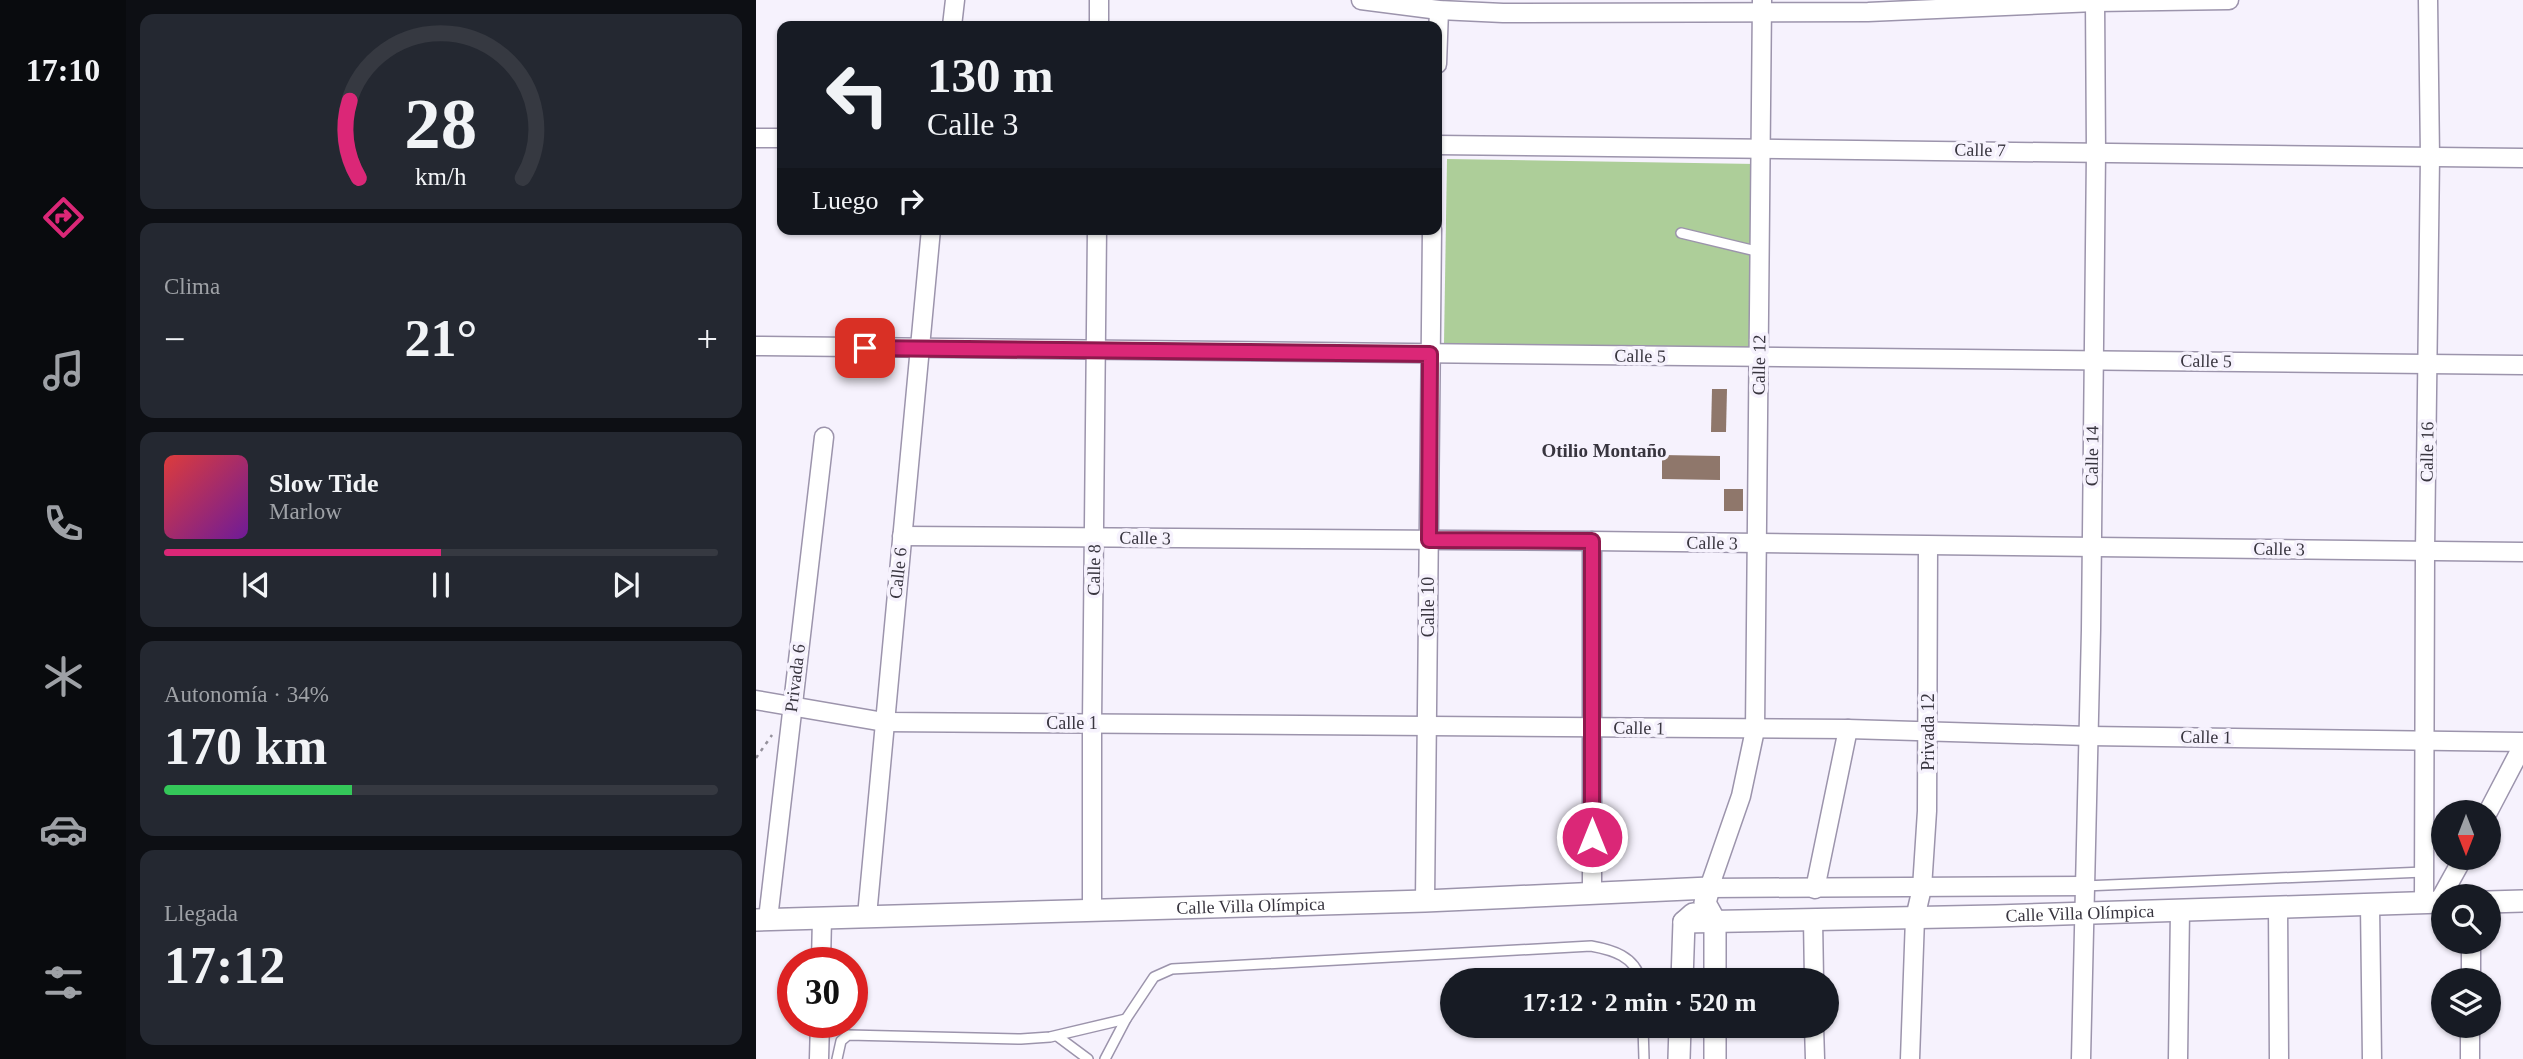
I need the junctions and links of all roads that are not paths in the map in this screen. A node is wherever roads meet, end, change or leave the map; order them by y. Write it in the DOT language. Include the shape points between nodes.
graph roads {
  1 [pos="955,0"];
  2 [pos="1099,0"];
  3 [pos="1361,0"];
  4 [pos="2229,0"];
  5 [pos="2428,0"];
  6 [pos="1390,1"];
  7 [pos="2095,1"];
  8 [pos="2202,1"];
  9 [pos="1980,3"];
  10 [pos="1503,6"];
  11 [pos="1762,6"];
  12 [pos="1868,6"];
  13 [pos="1439,10"];
  14 [pos="953,21"];
  15 [pos="1099,21"];
  16 [pos="1439,21"];
  17 [pos="756,138"];
  18 [pos="777,138"];
  19 [pos="1442,145"];
  20 [pos="1761,149"];
  21 [pos="2096,152"];
  22 [pos="2430,157"];
  23 [pos="2523,158"];
  24 [pos="1681,233"];
  25 [pos="930,235"];
  26 [pos="1097,235"];
  27 [pos="1432,235"];
  28 [pos="1760,252"];
  29 [pos="756,346"];
  30 [pos="920,348"];
  31 [pos="1097,350"];
  32 [pos="1430,354"];
  33 [pos="1760,357"];
  34 [pos="2093,359"];
  35 [pos="2428,364"];
  36 [pos="2523,365"];
  37 [pos="824,437"];
  38 [pos="902,536"];
  39 [pos="1094,537"];
  40 [pos="1429,540"];
  41 [pos="1592,541"];
  42 [pos="1758,543"];
  43 [pos="1928,545"];
  44 [pos="2091,547"];
  45 [pos="2425,550"];
  46 [pos="2523,552"];
  47 [pos="756,700"];
  48 [pos="792,706"];
  49 [pos="884,722"];
  50 [pos="1092,723"];
  51 [pos="1428,726"];
  52 [pos="1591,727"];
  53 [pos="1848,729"];
  54 [pos="1755,730"];
  55 [pos="1928,731"];
  56 [pos="2089,736"];
  57 [pos="2424,739"];
  58 [pos="2523,743"];
  59 [pos="2517,767"];
  60 [pos="2495,800"];
  61 [pos="2424,872"];
  62 [pos="2084,886"];
  63 [pos="1922,888"];
  64 [pos="1815,889"];
  65 [pos="1592,892"];
  66 [pos="2431,892"];
  67 [pos="1425,901"];
  68 [pos="2523,901"];
  69 [pos="2501,902"];
  70 [pos="2431,903"];
  71 [pos="1710,904"];
  72 [pos="2370,905"];
  73 [pos="2278,907"];
  74 [pos="1092,910"];
  75 [pos="2180,911"];
  76 [pos="2083,912"];
  77 [pos="867,916"];
  78 [pos="822,918"];
  79 [pos="1914,918"];
  80 [pos="1813,919"];
  81 [pos="762,920"];
  82 [pos="821,947"];
  83 [pos="1636,968"];
  84 [pos="1682,968"];
  85 [pos="1714,968"];
  86 [pos="1814,968"];
  87 [pos="1126,1020"];
  88 [pos="1057,1036"];
  89 [pos="820,1038"];
  90 [pos="1643,1038"];
  91 [pos="1680,1038"];
  92 [pos="1715,1038"];
  93 [pos="1814,1038"];
  94 [pos="2470,1038"];
  95 [pos="819,1059"];
  96 [pos="837,1059"];
  97 [pos="1088,1059"];
  98 [pos="1105,1059"];
  99 [pos="1644,1059"];
  100 [pos="1679,1059"];
  101 [pos="1715,1059"];
  102 [pos="1815,1059"];
  103 [pos="1910,1059"];
  104 [pos="2081,1059"];
  105 [pos="2178,1059"];
  106 [pos="2279,1059"];
  107 [pos="2372,1059"];
  108 [pos="2470,1059"];
  1 -- 14 [label="street"];
  2 -- 15 [label="street"];
  3 -- 6 [label="street"];
  4 -- 8 [label="street"];
  5 -- 22 [label="street, Calle 16"];
  6 -- 13 [label="street"];
  7 -- 8 [label="street"];
  7 -- 9 [label="street"];
  7 -- 21 [label="street, Calle 14"];
  9 -- 12 [label="street"];
  10 -- 11 [label="street"];
  10 -- 13 [label="street"];
  11 -- 12 [label="street"];
  11 -- 20 [label="street, Calle 12"];
  13 -- 16 [label="street"];
  17 -- 18 [label="street"];
  19 -- 20 [label="street, Calle 7"];
  20 -- 21 [label="street, Calle 7"];
  20 -- 28 [label="street, Calle 12"];
  21 -- 22 [label="street, Calle 7"];
  21 -- 34 [label="street, Calle 14"];
  22 -- 23 [label="street, Calle 7"];
  22 -- 35 [label="street, Calle 16"];
  24 -- 28 [label="lane"];
  25 -- 30 [label="street, Calle 6"];
  26 -- 31 [label="street, Calle 8"];
  27 -- 32 [label="street, Calle 10"];
  28 -- 33 [label="street, Calle 12"];
  29 -- 30 [label="street, Calle 5"];
  30 -- 31 [label="street, Calle 5"];
  30 -- 38 [label="street, Calle 6"];
  31 -- 32 [label="street, Calle 5"];
  31 -- 39 [label="street, Calle 8"];
  32 -- 33 [label="street, Calle 5"];
  32 -- 40 [label="street, Calle 10"];
  33 -- 34 [label="street, Calle 5"];
  33 -- 42 [label="street, Calle 12"];
  34 -- 35 [label="street, Calle 5"];
  34 -- 44 [label="street, Calle 14"];
  35 -- 36 [label="street, Calle 5"];
  35 -- 45 [label="street, Calle 16"];
  37 -- 48 [label="street, Privada 6"];
  38 -- 39 [label="street, Calle 3"];
  38 -- 49 [label="street, Calle 6"];
  39 -- 40 [label="street, Calle 3"];
  39 -- 50 [label="street, Calle 8"];
  40 -- 41 [label="street, Calle 3"];
  40 -- 51 [label="street, Calle 10"];
  41 -- 42 [label="street, Calle 3"];
  41 -- 52 [label="street"];
  42 -- 43 [label="street, Calle 3"];
  42 -- 54 [label="street, Calle 12"];
  43 -- 44 [label="street, Calle 3"];
  43 -- 55 [label="street, Privada 12"];
  44 -- 45 [label="street, Calle 3"];
  44 -- 56 [label="street, Calle 14"];
  45 -- 46 [label="street, Calle 3"];
  45 -- 57 [label="street, Calle 16"];
  47 -- 48 [label="street, Calle 1"];
  48 -- 49 [label="street, Calle 1"];
  48 -- 81 [label="street, Privada 6"];
  49 -- 50 [label="street, Calle 1"];
  49 -- 77 [label="street, Calle 6"];
  50 -- 51 [label="street, Calle 1"];
  50 -- 74 [label="street, Calle 8"];
  51 -- 52 [label="street, Calle 1"];
  51 -- 67 [label="street, Calle 10"];
  52 -- 54 [label="street, Calle 1"];
  52 -- 65 [label="street"];
  53 -- 54 [label="street, Calle 1"];
  53 -- 55 [label="street, Calle 1"];
  53 -- 64 [label="street"];
  54 -- 71 [label="street, Calle 12"];
  55 -- 56 [label="street, Calle 1"];
  55 -- 63 [label="street, Privada 12"];
  56 -- 57 [label="street, Calle 1"];
  56 -- 62 [label="street, Calle 14"];
  57 -- 58 [label="street, Calle 1"];
  57 -- 61 [label="street, Calle 16"];
  58 -- 59 [label="street"];
  59 -- 60 [label="street"];
  61 -- 62 [label="lane"];
  61 -- 66 [label="street, Calle 16"];
  62 -- 63 [label="street"];
  62 -- 76 [label="street, Calle 14"];
  63 -- 64 [label="street"];
  63 -- 79 [label="street, Privada 12"];
  64 -- 71 [label="street"];
  65 -- 67 [label="street, Calle Villa Olímpica"];
  65 -- 71 [label="street, Calle Villa Olímpica"];
  67 -- 74 [label="street, Calle Villa Olímpica"];
  68 -- 69 [label="street"];
  70 -- 72 [label="street, Calle Villa Olímpica"];
  71 -- 80 [label="street, Calle Villa Olímpica"];
  71 -- 84 [label="street" via="1684,922"];
  71 -- 85 [label="street"];
  72 -- 73 [label="street, Calle Villa Olímpica"];
  72 -- 107 [label="street"];
  73 -- 75 [label="street, Calle Villa Olímpica"];
  73 -- 106 [label="street"];
  74 -- 77 [label="street, Calle Villa Olímpica"];
  75 -- 76 [label="street, Calle Villa Olímpica"];
  75 -- 105 [label="street"];
  76 -- 79 [label="street, Calle Villa Olímpica"];
  76 -- 104 [label="street, Calle 14"];
  77 -- 78 [label="street, Calle Villa Olímpica"];
  78 -- 81 [label="street, Calle Villa Olímpica"];
  78 -- 82 [label="street"];
  79 -- 80 [label="street, Calle Villa Olímpica"];
  79 -- 103 [label="street, Privada 12"];
  80 -- 86 [label="street"];
  83 -- 87 [label="lane" via="1613,950 1591,946 1172,969 1154,977"];
  87 -- 88 [label="lane"];
  87 -- 98 [label="lane"];
  88 -- 96 [label="lane" via="848,1035 841,1041"];
  88 -- 97 [label="lane"];
  89 -- 95 [label="street"];
  90 -- 99 [label="lane"];
  91 -- 100 [label="street"];
  92 -- 101 [label="street"];
  93 -- 102 [label="street"];
  94 -- 108 [label="street"];
}
